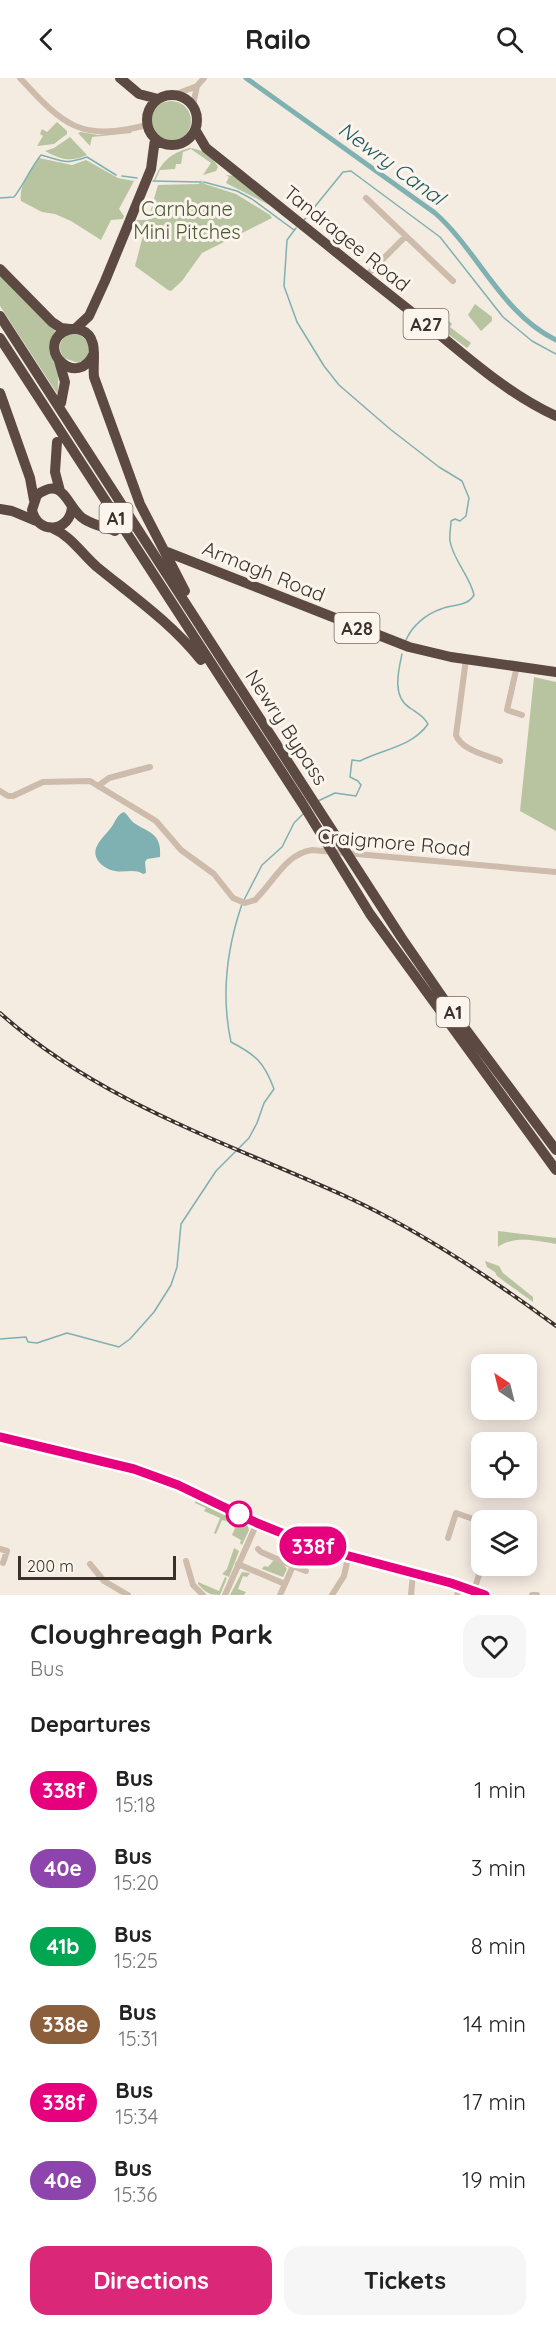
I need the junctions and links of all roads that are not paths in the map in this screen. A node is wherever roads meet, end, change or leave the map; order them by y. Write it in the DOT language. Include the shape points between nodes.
graph roads {
  1 [pos="20,78"];
  2 [pos="120,78"];
  3 [pos="204,78"];
  4 [pos="198,86"];
  5 [pos="139,94"];
  6 [pos="174,95"];
  7 [pos="158,99"];
  8 [pos="193,105"];
  9 [pos="147,121"];
  10 [pos="196,131"];
  11 [pos="155,139"];
  12 [pos="187,141"];
  13 [pos="175,146"];
  14 [pos="206,148"];
  15 [pos="151,169"];
  16 [pos="366,198"];
  17 [pos="406,236"];
  18 [pos="0,269"];
  19 [pos="366,276"];
  20 [pos="453,281"];
  21 [pos="0,316"];
  22 [pos="89,316"];
  23 [pos="73,329"];
  24 [pos="90,337"];
  25 [pos="0,338"];
  26 [pos="93,353"];
  27 [pos="59,361"];
  28 [pos="82,367"];
  29 [pos="65,382"];
  30 [pos="0,393"];
  31 [pos="61,403"];
  32 [pos="556,416"];
  33 [pos="57,442"];
  34 [pos="55,472"];
  35 [pos="42,491"];
  36 [pos="60,491"];
  37 [pos="33,502"];
  38 [pos="72,506"];
  39 [pos="0,509"];
  40 [pos="12,511"];
  41 [pos="84,519"];
  42 [pos="36,521"];
  43 [pos="64,524"];
  44 [pos="52,528"];
  45 [pos="115,531"];
  46 [pos="167,552"];
  47 [pos="209,640"];
  48 [pos="466,659"];
  49 [pos="517,666"];
  50 [pos="556,672"];
  51 [pos="232,697"];
  52 [pos="522,715"];
  53 [pos="500,761"];
  54 [pos="150,767"];
  55 [pos="295,783"];
  56 [pos="98,786"];
  57 [pos="0,791"];
  58 [pos="556,872"];
  59 [pos="556,1150"];
  60 [pos="556,1170"];
  61 [pos="0,1437"];
  62 [pos="471,1518"];
  63 [pos="257,1523"];
  64 [pos="448,1538"];
  65 [pos="0,1549"];
  66 [pos="258,1549"];
  67 [pos="348,1558"];
  68 [pos="186,1561"];
  69 [pos="3,1563"];
  70 [pos="90,1564"];
  71 [pos="238,1564"];
  72 [pos="292,1566"];
  73 [pos="306,1571"];
  74 [pos="413,1574"];
  75 [pos="479,1576"];
  76 [pos="285,1584"];
  77 [pos="460,1585"];
  78 [pos="474,1590"];
  79 [pos="128,1595"];
  80 [pos="202,1595"];
  81 [pos="225,1595"];
  82 [pos="280,1595"];
  83 [pos="332,1595"];
  84 [pos="411,1595"];
  85 [pos="457,1595"];
  86 [pos="485,1595"];
  87 [pos="532,1595"];
  88 [pos="537,1595"];
  1 -- 9 [label="street" via="56,114 80,129 103,133"];
  2 -- 5 [label="highway"];
  3 -- 4 [label="street"];
  4 -- 6 [label="street"];
  4 -- 8 [label="street"];
  5 -- 7 [label="highway"];
  5 -- 9 [label="highway"];
  6 -- 7 [label="highway"];
  6 -- 8 [label="highway"];
  7 -- 9 [label="highway"];
  8 -- 10 [label="highway, A27" via="198,118"];
  9 -- 11 [label="highway"];
  10 -- 12 [label="highway"];
  10 -- 14 [label="highway, Tandragee Road / A27"];
  11 -- 13 [label="highway"];
  11 -- 15 [label="highway"];
  12 -- 13 [label="highway"];
  12 -- 14 [label="highway, Tandragee Road / A27"];
  13 -- 15 [label="highway" via="160,156"];
  14 -- 19 [label="highway, Tandragee Road / A27"];
  15 -- 22 [label="highway"];
  16 -- 17 [label="street"];
  17 -- 19 [label="street"];
  17 -- 20 [label="street"];
  18 -- 23 [label="highway" via="52,322"];
  19 -- 32 [label="highway, Tandragee Road / A27" via="505,386"];
  21 -- 47 [label="highway, Newry Bypass / A1"];
  22 -- 23 [label="highway"];
  22 -- 24 [label="highway"];
  23 -- 24 [label="highway"];
  23 -- 27 [label="highway" via="56,342"];
  24 -- 26 [label="highway"];
  25 -- 51 [label="highway, Newry Bypass / A1"];
  26 -- 28 [label="highway"];
  26 -- 47 [label="highway" via="94,377 128,475 152,531"];
  27 -- 28 [label="highway" via="69,368"];
  27 -- 29 [label="highway"];
  28 -- 29 [label="highway"];
  29 -- 31 [label="highway"];
  30 -- 37 [label="highway" via="30,478"];
  33 -- 34 [label="highway"];
  34 -- 35 [label="highway"];
  34 -- 36 [label="highway"];
  35 -- 36 [label="highway"];
  35 -- 37 [label="highway"];
  36 -- 38 [label="highway"];
  37 -- 40 [label="highway"];
  37 -- 42 [label="highway"];
  38 -- 41 [label="highway"];
  38 -- 43 [label="highway"];
  39 -- 40 [label="highway"];
  40 -- 42 [label="highway"];
  41 -- 43 [label="highway"];
  41 -- 45 [label="highway"];
  42 -- 44 [label="highway"];
  43 -- 44 [label="highway"];
  44 -- 51 [label="highway" via="63,533 97,567 170,625"];
  46 -- 48 [label="highway, Armagh Road / A28" via="395,643"];
  47 -- 55 [label="highway, Newry Bypass / A1"];
  48 -- 49 [label="highway, Armagh Road / A28"];
  48 -- 53 [label="street" via="458,741"];
  49 -- 50 [label="highway, Armagh Road / A28"];
  49 -- 52 [label="street" via="507,710"];
  51 -- 55 [label="highway, Newry Bypass / A1"];
  54 -- 56 [label="street" via="109,778"];
  55 -- 59 [label="highway, Newry Bypass / A1" via="422,968"];
  55 -- 60 [label="highway, Newry Bypass / A1" via="390,943"];
  56 -- 57 [label="street" via="90,781 54,781 38,783 13,796"];
  56 -- 58 [label="street, Craigmore Road" via="156,821 233,898 246,902 264,892 290,860 312,850"];
  61 -- 63 [label="main road" via="134,1469 178,1485"];
  62 -- 64 [label="street" via="456,1513"];
  63 -- 67 [label="main road"];
  63 -- 71 [label="street"];
  65 -- 69 [label="street" via="7,1551"];
  66 -- 72 [label="street"];
  67 -- 74 [label="main road"];
  67 -- 83 [label="street" via="344,1576"];
  68 -- 80 [label="street" via="193,1585"];
  70 -- 79 [label="street" via="104,1581"];
  71 -- 76 [label="street"];
  71 -- 81 [label="street"];
  72 -- 73 [label="street"];
  72 -- 76 [label="street"];
  74 -- 77 [label="main road"];
  74 -- 84 [label="street"];
  75 -- 78 [label="street"];
  76 -- 82 [label="street"];
  77 -- 78 [label="main road"];
  77 -- 85 [label="street"];
  78 -- 86 [label="main road"];
  87 -- 88 [label="street"];
}
